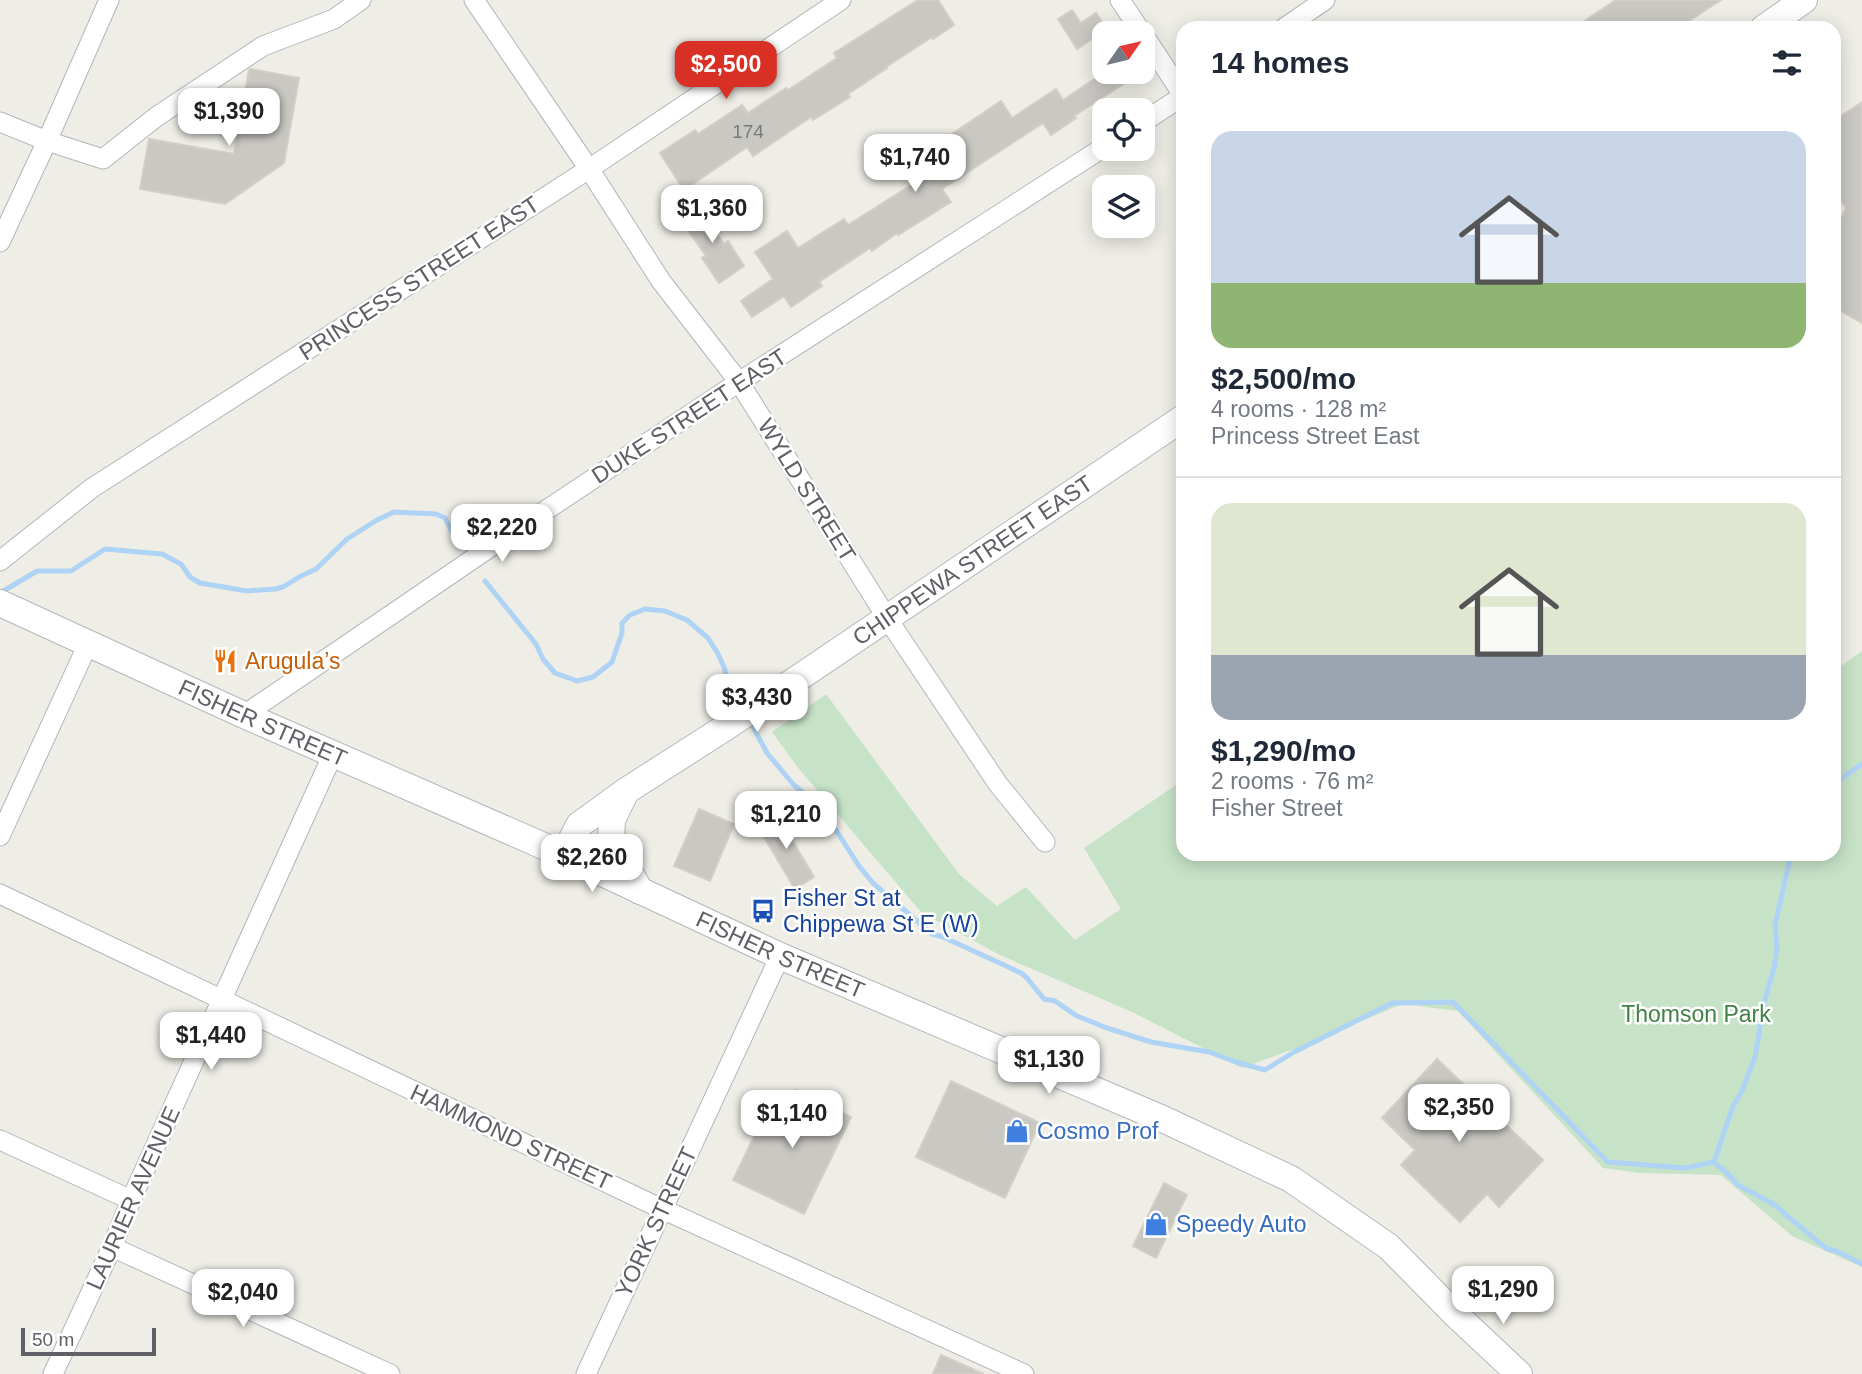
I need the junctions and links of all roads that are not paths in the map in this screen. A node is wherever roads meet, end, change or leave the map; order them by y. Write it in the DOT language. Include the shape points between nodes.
graph roads {
  1 [pos="109,0"];
  2 [pos="361,0"];
  3 [pos="474,0"];
  4 [pos="841,0"];
  5 [pos="1120,0"];
  6 [pos="1325,0"];
  7 [pos="1804,0"];
  8 [pos="1134,21"];
  9 [pos="1294,21"];
  10 [pos="1773,21"];
  11 [pos="1155,53"];
  12 [pos="1176,85"];
  13 [pos="1176,100"];
  14 [pos="1155,114"];
  15 [pos="0,122"];
  16 [pos="47,141"];
  17 [pos="1092,155"];
  18 [pos="589,169"];
  19 [pos="0,242"];
  20 [pos="739,382"];
  21 [pos="1176,423"];
  22 [pos="0,561"];
  23 [pos="7,606"];
  24 [pos="887,618"];
  25 [pos="88,644"];
  26 [pos="244,715"];
  27 [pos="333,754"];
  28 [pos="626,791"];
  29 [pos="0,836"];
  30 [pos="1045,842"];
  31 [pos="564,855"];
  32 [pos="640,891"];
  33 [pos="0,894"];
  34 [pos="780,956"];
  35 [pos="222,999"];
  36 [pos="0,1140"];
  37 [pos="131,1200"];
  38 [pos="662,1209"];
  39 [pos="112,1247"];
  40 [pos="1454,1313"];
  41 [pos="53,1374"];
  42 [pos="390,1374"];
  43 [pos="586,1374"];
  44 [pos="1024,1374"];
  45 [pos="1504,1374"];
  46 [pos="1519,1374"];
  1 -- 16 [label="street"];
  2 -- 16 [label="street" via="334,19 263,46 156,117 103,159"];
  3 -- 18 [label="street, WYLD STREET"];
  4 -- 18 [label="street, PRINCESS STREET EAST"];
  5 -- 8 [label="street"];
  6 -- 9 [label="street"];
  7 -- 10 [label="main road"];
  11 -- 12 [label="street"];
  13 -- 14 [label="street"];
  15 -- 16 [label="street"];
  16 -- 19 [label="street"];
  17 -- 20 [label="street, DUKE STREET EAST"];
  18 -- 20 [label="street, WYLD STREET" via="661,281"];
  18 -- 22 [label="street, PRINCESS STREET EAST" via="92,488"];
  20 -- 24 [label="street, WYLD STREET"];
  20 -- 26 [label="street, DUKE STREET EAST"];
  21 -- 24 [label="main road, CHIPPEWA STREET EAST"];
  23 -- 25 [label="main road, FISHER STREET"];
  24 -- 28 [label="main road, CHIPPEWA STREET EAST"];
  24 -- 30 [label="street, WYLD STREET" via="998,784"];
  25 -- 26 [label="main road, FISHER STREET"];
  25 -- 29 [label="street"];
  26 -- 27 [label="main road, FISHER STREET"];
  27 -- 31 [label="main road, FISHER STREET"];
  27 -- 35 [label="street, LAURIER AVENUE"];
  28 -- 31 [label="main road, CHIPPEWA STREET EAST" via="579,825"];
  28 -- 32 [label="main road" via="612,820 611,839"];
  31 -- 32 [label="main road, FISHER STREET"];
  32 -- 34 [label="main road, FISHER STREET"];
  33 -- 35 [label="street, HAMMOND STREET"];
  34 -- 38 [label="street, YORK STREET"];
  34 -- 40 [label="main road, FISHER STREET" via="1291,1179 1389,1247"];
  35 -- 37 [label="street, LAURIER AVENUE"];
  35 -- 38 [label="street, HAMMOND STREET"];
  36 -- 37 [label="street"];
  37 -- 39 [label="street, LAURIER AVENUE"];
  38 -- 43 [label="street, YORK STREET"];
  38 -- 44 [label="street, HAMMOND STREET"];
  39 -- 41 [label="street, LAURIER AVENUE"];
  39 -- 42 [label="street"];
  40 -- 45 [label="main road, FISHER STREET"];
  40 -- 46 [label="main road, FISHER STREET"];
}
